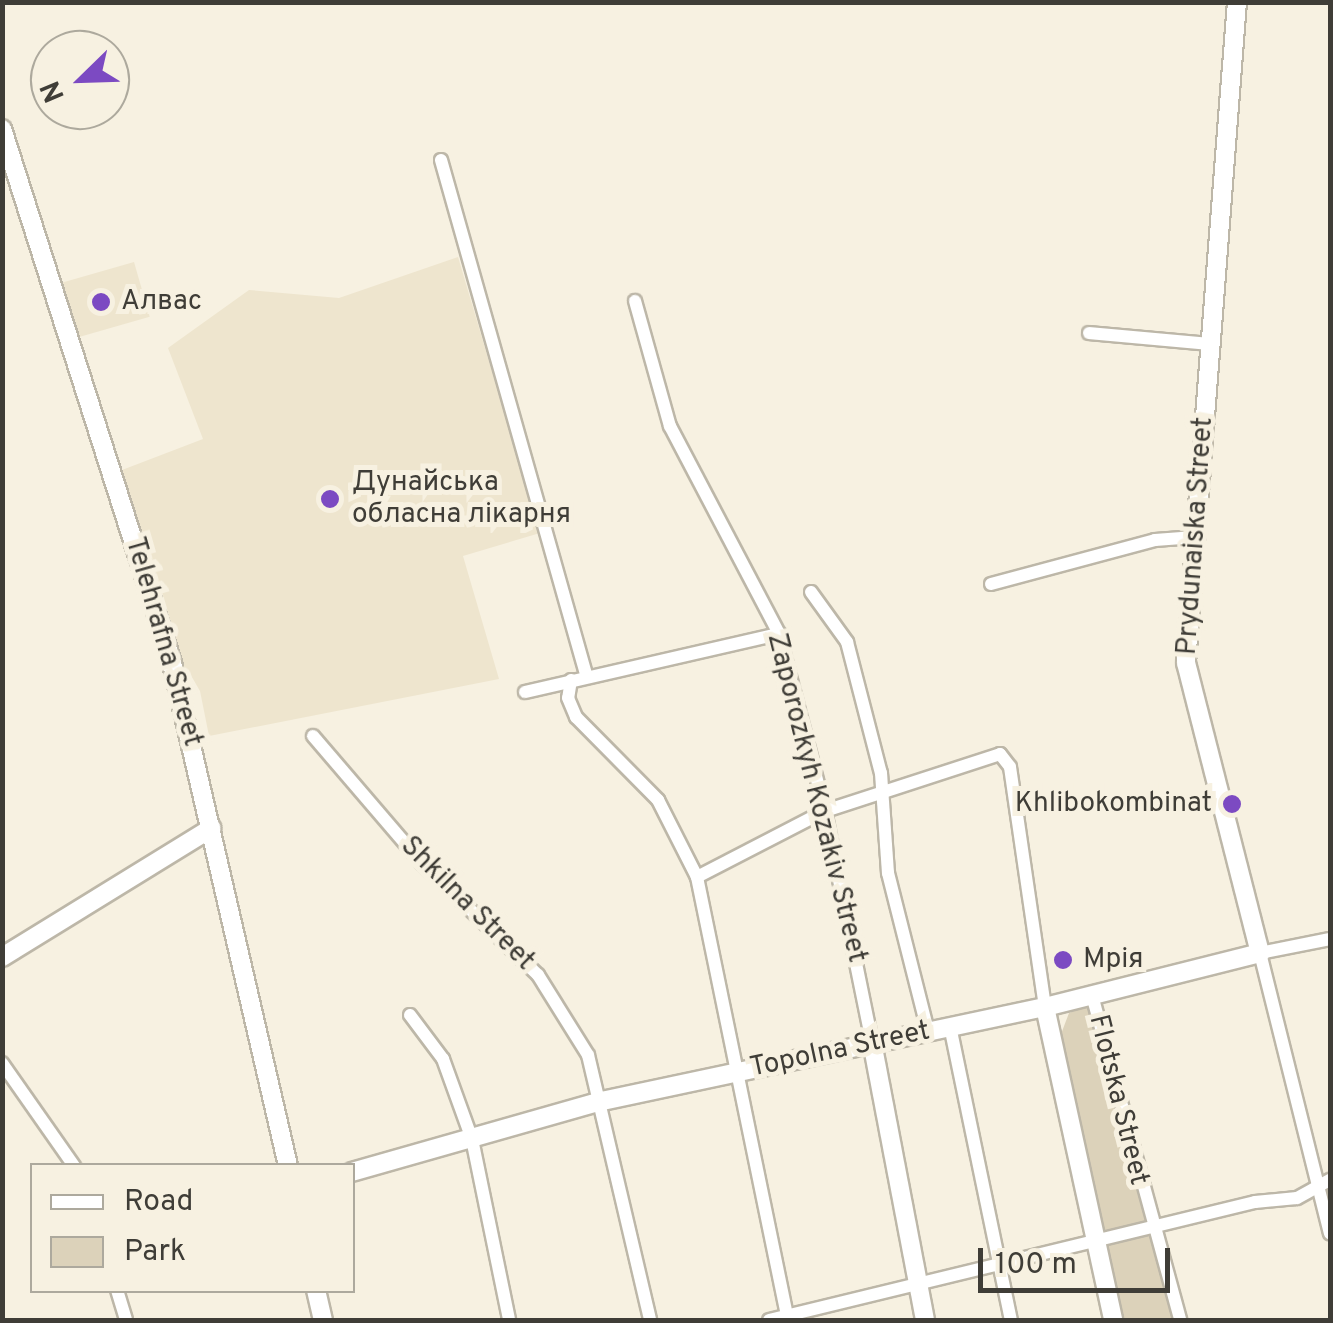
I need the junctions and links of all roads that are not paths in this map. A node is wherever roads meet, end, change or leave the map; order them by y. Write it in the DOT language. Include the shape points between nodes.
graph roads {
  1 [pos="1237,2"];
  2 [pos="2,129"];
  3 [pos="442,160"];
  4 [pos="635,301"];
  5 [pos="1089,333"];
  6 [pos="1210,344"];
  7 [pos="1195,537"];
  8 [pos="992,584"];
  9 [pos="811,592"];
  10 [pos="779,634"];
  11 [pos="586,674"];
  12 [pos="571,680"];
  13 [pos="525,692"];
  14 [pos="313,736"];
  15 [pos="878,792"];
  16 [pos="825,811"];
  17 [pos="212,828"];
  18 [pos="698,877"];
  19 [pos="1330,939"];
  20 [pos="1260,953"];
  21 [pos="2,958"];
  22 [pos="1092,995"];
  23 [pos="1045,1007"];
  24 [pos="410,1016"];
  25 [pos="950,1026"];
  26 [pos="928,1031"];
  27 [pos="872,1042"];
  28 [pos="2,1063"];
  29 [pos="738,1073"];
  30 [pos="602,1101"];
  31 [pos="472,1139"];
  32 [pos="72,1163"];
  33 [pos="287,1163"];
  34 [pos="355,1171"];
  35 [pos="1324,1184"];
  36 [pos="1151,1227"];
  37 [pos="1330,1233"];
  38 [pos="1096,1241"];
  39 [pos="1000,1266"];
  40 [pos="918,1287"];
  41 [pos="119,1293"];
  42 [pos="317,1293"];
  43 [pos="787,1318"];
  44 [pos="126,1320"];
  45 [pos="322,1320"];
  46 [pos="509,1320"];
  47 [pos="650,1320"];
  48 [pos="769,1320"];
  49 [pos="925,1320"];
  50 [pos="1011,1320"];
  51 [pos="1112,1320"];
  52 [pos="1180,1320"];
  1 -- 6 [label="main road, Prydunaiska Street"];
  2 -- 17 [label="main road, Telehrafna Street" via="154,600"];
  3 -- 11 [label="street"];
  4 -- 10 [label="street, Zaporozkyh Kozakiv Street" via="670,426"];
  5 -- 6 [label="street"];
  6 -- 7 [label="main road, Prydunaiska Street"];
  7 -- 8 [label="street" via="1155,540"];
  7 -- 20 [label="main road, Prydunaiska Street" via="1186,663"];
  9 -- 15 [label="street" via="847,642 881,773"];
  10 -- 11 [label="street"];
  10 -- 16 [label="street, Zaporozkyh Kozakiv Street"];
  11 -- 12 [label="street"];
  12 -- 13 [label="street"];
  12 -- 18 [label="street" via="568,698 576,718 658,800"];
  14 -- 30 [label="street, Shkilna Street" via="422,863 538,975 588,1055"];
  15 -- 16 [label="street"];
  15 -- 23 [label="street" via="989,756 1007,758"];
  15 -- 26 [label="street" via="888,874"];
  16 -- 18 [label="street"];
  16 -- 27 [label="street, Zaporozkyh Kozakiv Street"];
  17 -- 21 [label="main road"];
  17 -- 33 [label="main road, Telehrafna Street"];
  18 -- 29 [label="street"];
  19 -- 20 [label="street, Topolna Street"];
  20 -- 22 [label="main road, Topolna Street"];
  20 -- 35 [label="street, Prydunaiska Street"];
  22 -- 23 [label="main road, Topolna Street"];
  22 -- 36 [label="street, Flotska Street"];
  23 -- 25 [label="main road, Topolna Street"];
  23 -- 38 [label="main road"];
  24 -- 31 [label="street" via="443,1058"];
  25 -- 26 [label="main road, Topolna Street"];
  25 -- 39 [label="street"];
  26 -- 27 [label="main road, Topolna Street"];
  27 -- 29 [label="main road, Topolna Street"];
  27 -- 40 [label="main road, Zaporozkyh Kozakiv Street"];
  28 -- 32 [label="street"];
  29 -- 30 [label="main road, Topolna Street"];
  29 -- 43 [label="street"];
  30 -- 31 [label="main road, Topolna Street"];
  30 -- 47 [label="street, Shkilna Street"];
  31 -- 34 [label="main road, Topolna Street"];
  31 -- 46 [label="street"];
  35 -- 36 [label="street" via="1297,1198"];
  35 -- 37 [label="street, Prydunaiska Street"];
  36 -- 38 [label="street"];
  36 -- 52 [label="street, Flotska Street"];
  38 -- 39 [label="street"];
  38 -- 51 [label="main road"];
  39 -- 40 [label="street"];
  39 -- 50 [label="street"];
  40 -- 43 [label="street"];
  40 -- 49 [label="main road, Zaporozkyh Kozakiv Street"];
  41 -- 44 [label="street"];
  42 -- 45 [label="main road"];
  43 -- 48 [label="street"];
}
